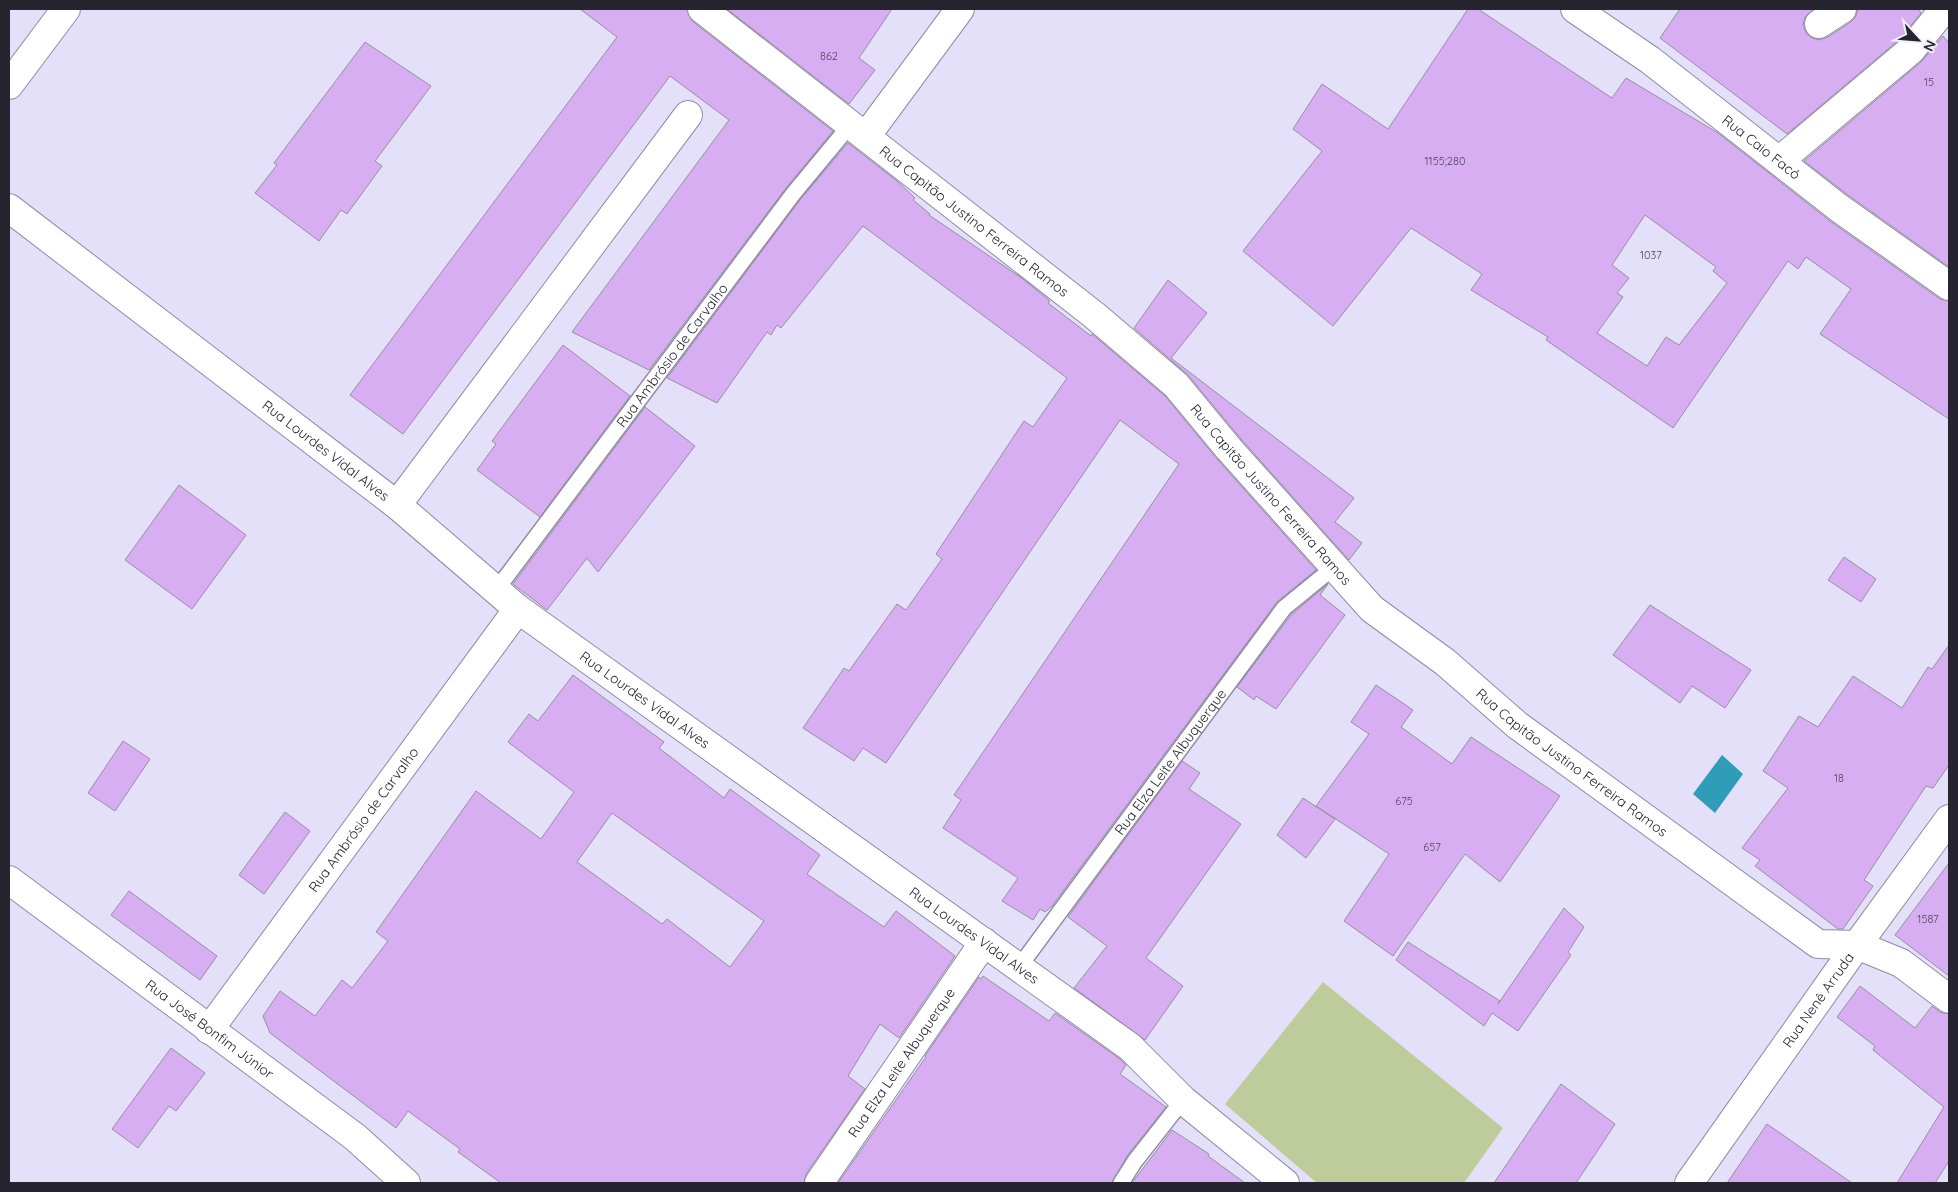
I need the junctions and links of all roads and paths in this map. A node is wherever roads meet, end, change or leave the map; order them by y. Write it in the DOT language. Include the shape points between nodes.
graph roads {
  1 [pos="66,9"];
  2 [pos="702,9"];
  3 [pos="960,9"];
  4 [pos="1575,9"];
  5 [pos="1842,9"];
  6 [pos="1944,9"];
  7 [pos="1819,24"];
  8 [pos="9,85"];
  9 [pos="688,115"];
  10 [pos="859,130"];
  11 [pos="1779,161"];
  12 [pos="9,208"];
  13 [pos="1949,286"];
  14 [pos="396,504"];
  15 [pos="1334,568"];
  16 [pos="497,589"];
  17 [pos="518,609"];
  18 [pos="1949,820"];
  19 [pos="9,880"];
  20 [pos="984,942"];
  21 [pos="1857,945"];
  22 [pos="1019,967"];
  23 [pos="1949,999"];
  24 [pos="208,1030"];
  25 [pos="1183,1100"];
  26 [pos="406,1183"];
  27 [pos="819,1183"];
  28 [pos="1121,1183"];
  29 [pos="1285,1183"];
  30 [pos="1689,1183"];
  1 -- 8 [label="street"];
  2 -- 10 [label="street, Rua Capitão Justino Ferreira Ramos"];
  3 -- 10 [label="street, Rua Ambrósio de Carvalho"];
  4 -- 11 [label="street, Rua Caio Facó" via="1650,60"];
  5 -- 7 [label="street"];
  6 -- 11 [label="street" via="1911,50"];
  9 -- 14 [label="street"];
  10 -- 15 [label="street, Rua Capitão Justino Ferreira Ramos" via="1094,315 1176,385"];
  10 -- 16 [label="lane, Rua Ambrósio de Carvalho" via="787,202"];
  11 -- 13 [label="street, Rua Caio Facó"];
  12 -- 14 [label="street, Rua Lourdes Vídal Alves"];
  14 -- 16 [label="street, Rua Lourdes Vídal Alves"];
  15 -- 21 [label="street, Rua Capitão Justino Ferreira Ramos" via="1372,609 1445,662 1517,725 1818,944"];
  15 -- 22 [label="lane, Rua Elza Leite Albuquerque" via="1284,608"];
  16 -- 17 [label="street, Rua Lourdes Vídal Alves"];
  17 -- 20 [label="street, Rua Lourdes Vídal Alves"];
  17 -- 24 [label="street, Rua Ambrósio de Carvalho"];
  18 -- 21 [label="street, Rua Nenê Arruda"];
  19 -- 24 [label="street, Rua José Bonfim Júnior"];
  20 -- 22 [label="street, Rua Lourdes Vídal Alves"];
  20 -- 27 [label="street, Rua Elza Leite Albuquerque"];
  21 -- 23 [label="street" via="1901,963"];
  21 -- 30 [label="street, Rua Nenê Arruda"];
  22 -- 25 [label="street, Rua Lourdes Vídal Alves" via="1130,1047"];
  24 -- 26 [label="street, Rua José Bonfim Júnior" via="355,1137"];
  25 -- 28 [label="lane"];
  25 -- 29 [label="street, Rua Lourdes Vídal Alves"];
}
